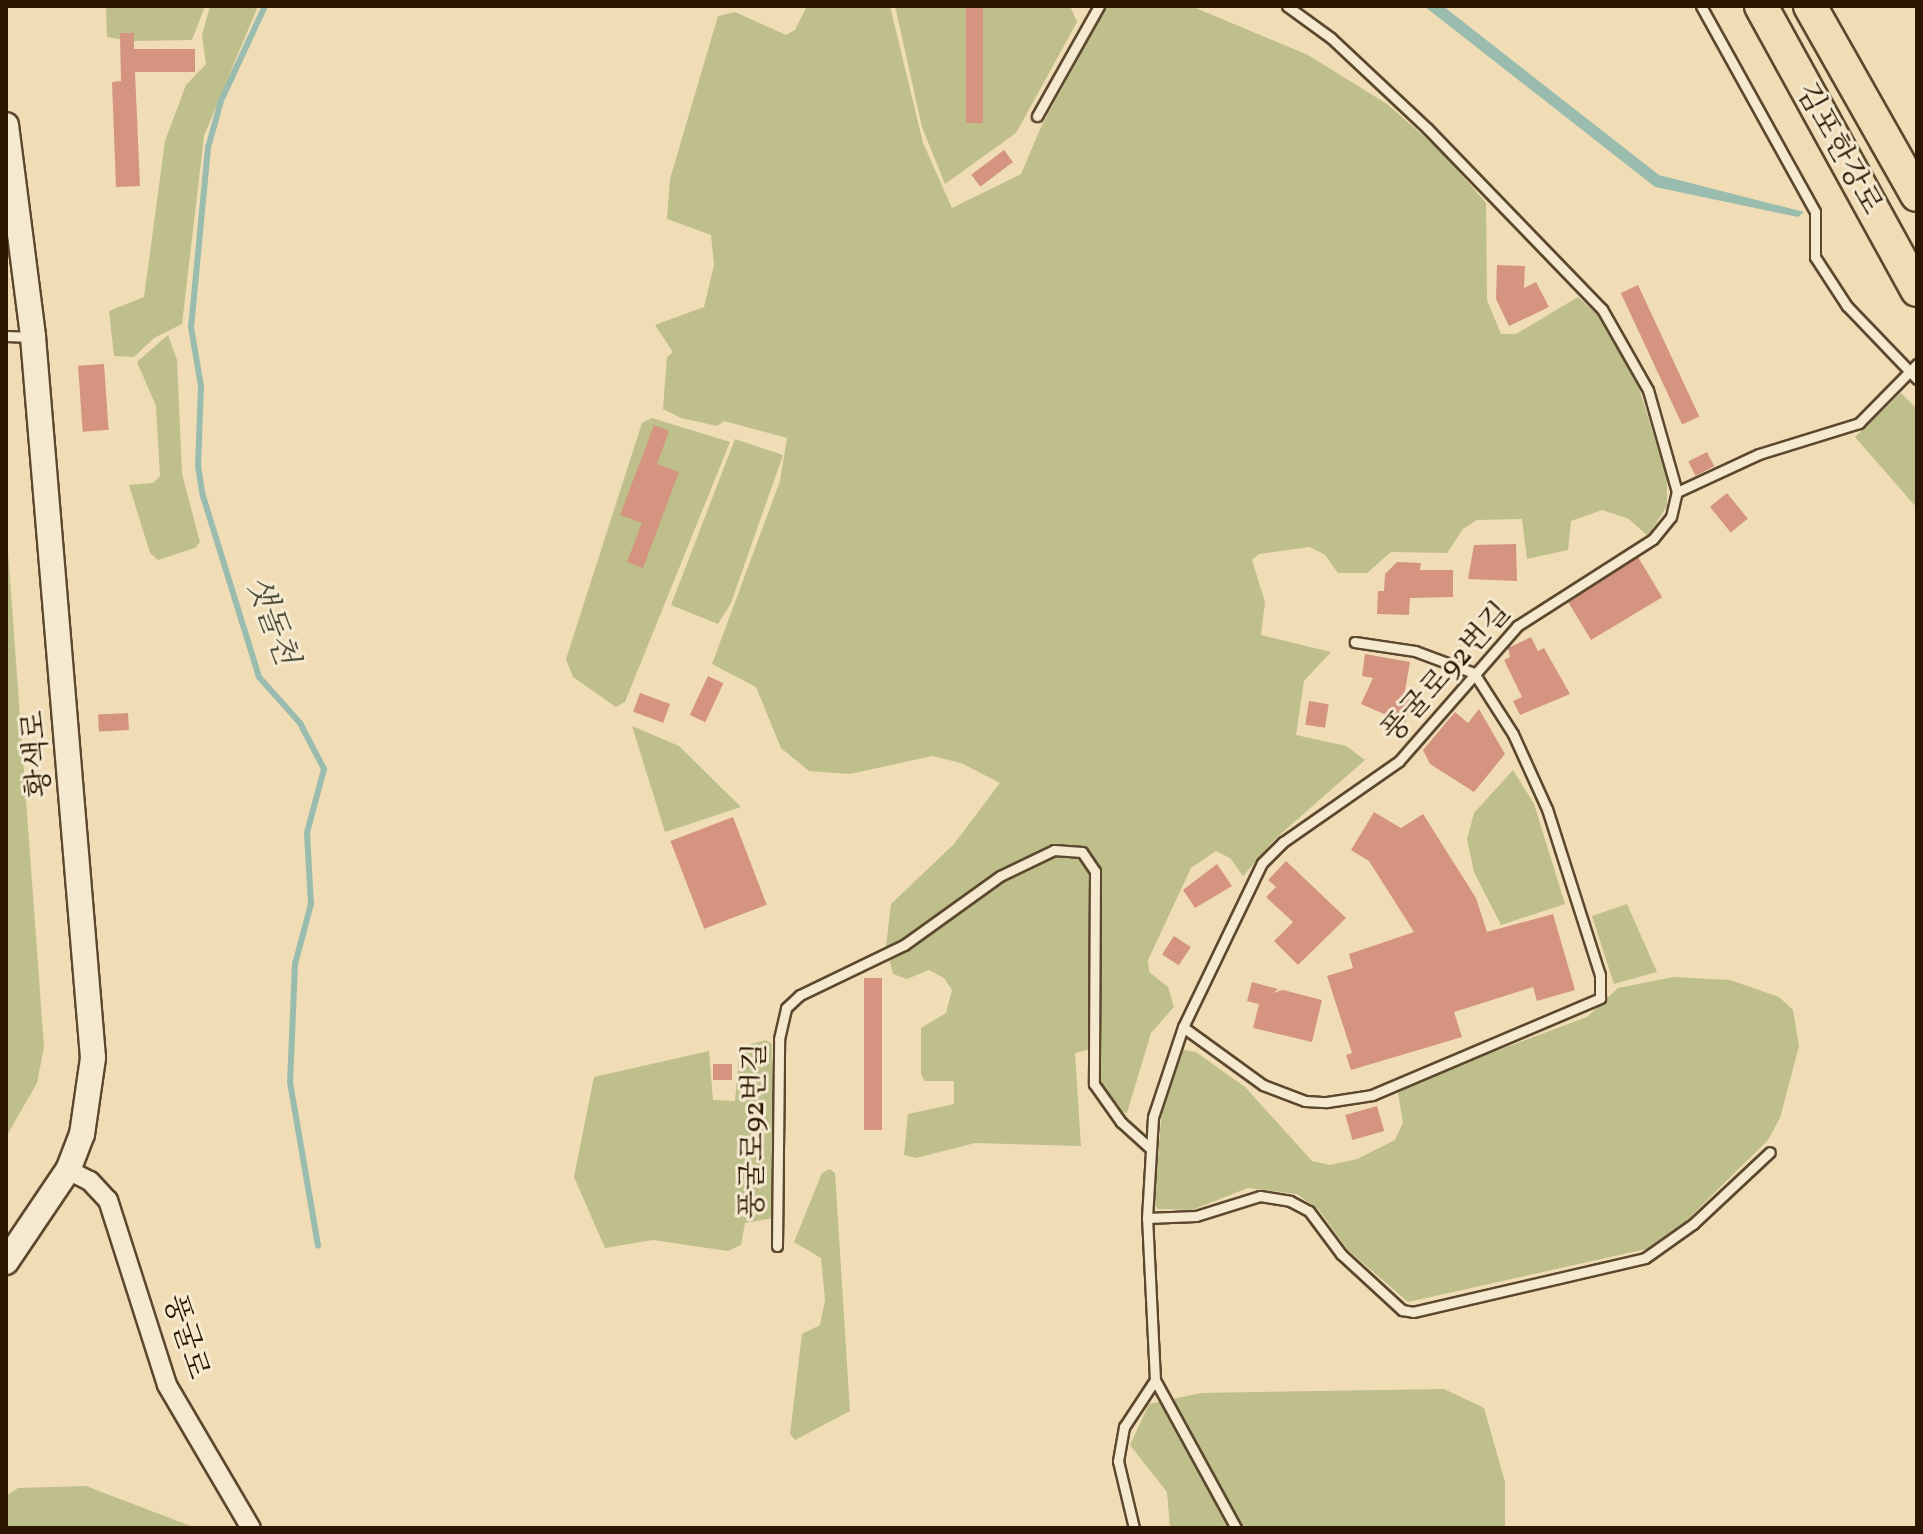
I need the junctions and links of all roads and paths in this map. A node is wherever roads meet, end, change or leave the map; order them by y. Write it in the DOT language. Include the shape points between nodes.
graph roads {
  1 [pos="1099,6"];
  2 [pos="1287,6"];
  3 [pos="1701,6"];
  4 [pos="1761,6"];
  5 [pos="1810,6"];
  6 [pos="1037,116"];
  7 [pos="6,125"];
  8 [pos="1917,195"];
  9 [pos="1917,290"];
  10 [pos="6,336"];
  11 [pos="33,337"];
  12 [pos="1914,366"];
  13 [pos="1917,379"];
  14 [pos="1677,492"];
  15 [pos="1355,642"];
  16 [pos="1474,673"];
  17 [pos="1183,1027"];
  18 [pos="1150,1148"];
  19 [pos="1770,1152"];
  20 [pos="68,1170"];
  21 [pos="1147,1218"];
  22 [pos="777,1246"];
  23 [pos="6,1262"];
  24 [pos="1155,1380"];
  25 [pos="251,1528"];
  26 [pos="1134,1528"];
  27 [pos="1236,1528"];
  1 -- 6 [label="lane"];
  2 -- 14 [label="lane" via="1331,38 1428,129 1602,309 1648,390"];
  3 -- 12 [label="lane" via="1815,212 1815,257 1866,328"];
  4 -- 9 [label="highway, 김포한강로"];
  5 -- 8 [label="highway, 김포한강로"];
  7 -- 11 [label="street, 황색로"];
  10 -- 11 [label="lane"];
  11 -- 20 [label="street, 황색로" via="92,1016 91,1094"];
  12 -- 13 [label="lane"];
  12 -- 14 [label="lane" via="1859,423 1759,454"];
  14 -- 16 [label="lane, 풍굴로92번길" via="1671,517 1653,539 1535,612"];
  15 -- 16 [label="lane" via="1415,651"];
  16 -- 17 [label="lane, 풍굴로92번길" via="1399,761 1270,854"];
  16 -- 17 [label="lane" via="1513,734 1547,809 1600,975 1600,998 1372,1095 1327,1102 1305,1101 1263,1085"];
  17 -- 18 [label="lane, 풍굴로92번길" via="1159,1089"];
  18 -- 21 [label="lane, 풍굴로92번길"];
  18 -- 22 [label="lane, 풍굴로92번길" via="1121,1122 1094,1084 1095,871 1082,852 1054,850 1000,876 904,945 800,995 786,1008 779,1039"];
  19 -- 21 [label="lane" via="1693,1224 1645,1258 1413,1312 1402,1310 1341,1254 1309,1211 1290,1201 1260,1196 1196,1216"];
  20 -- 23 [label="street, 황색로"];
  20 -- 25 [label="street, 풍굴로" via="90,1181 108,1200 167,1385"];
  21 -- 24 [label="lane, 풍굴로92번길"];
  24 -- 26 [label="lane" via="1119,1443"];
  24 -- 27 [label="lane"];
}
